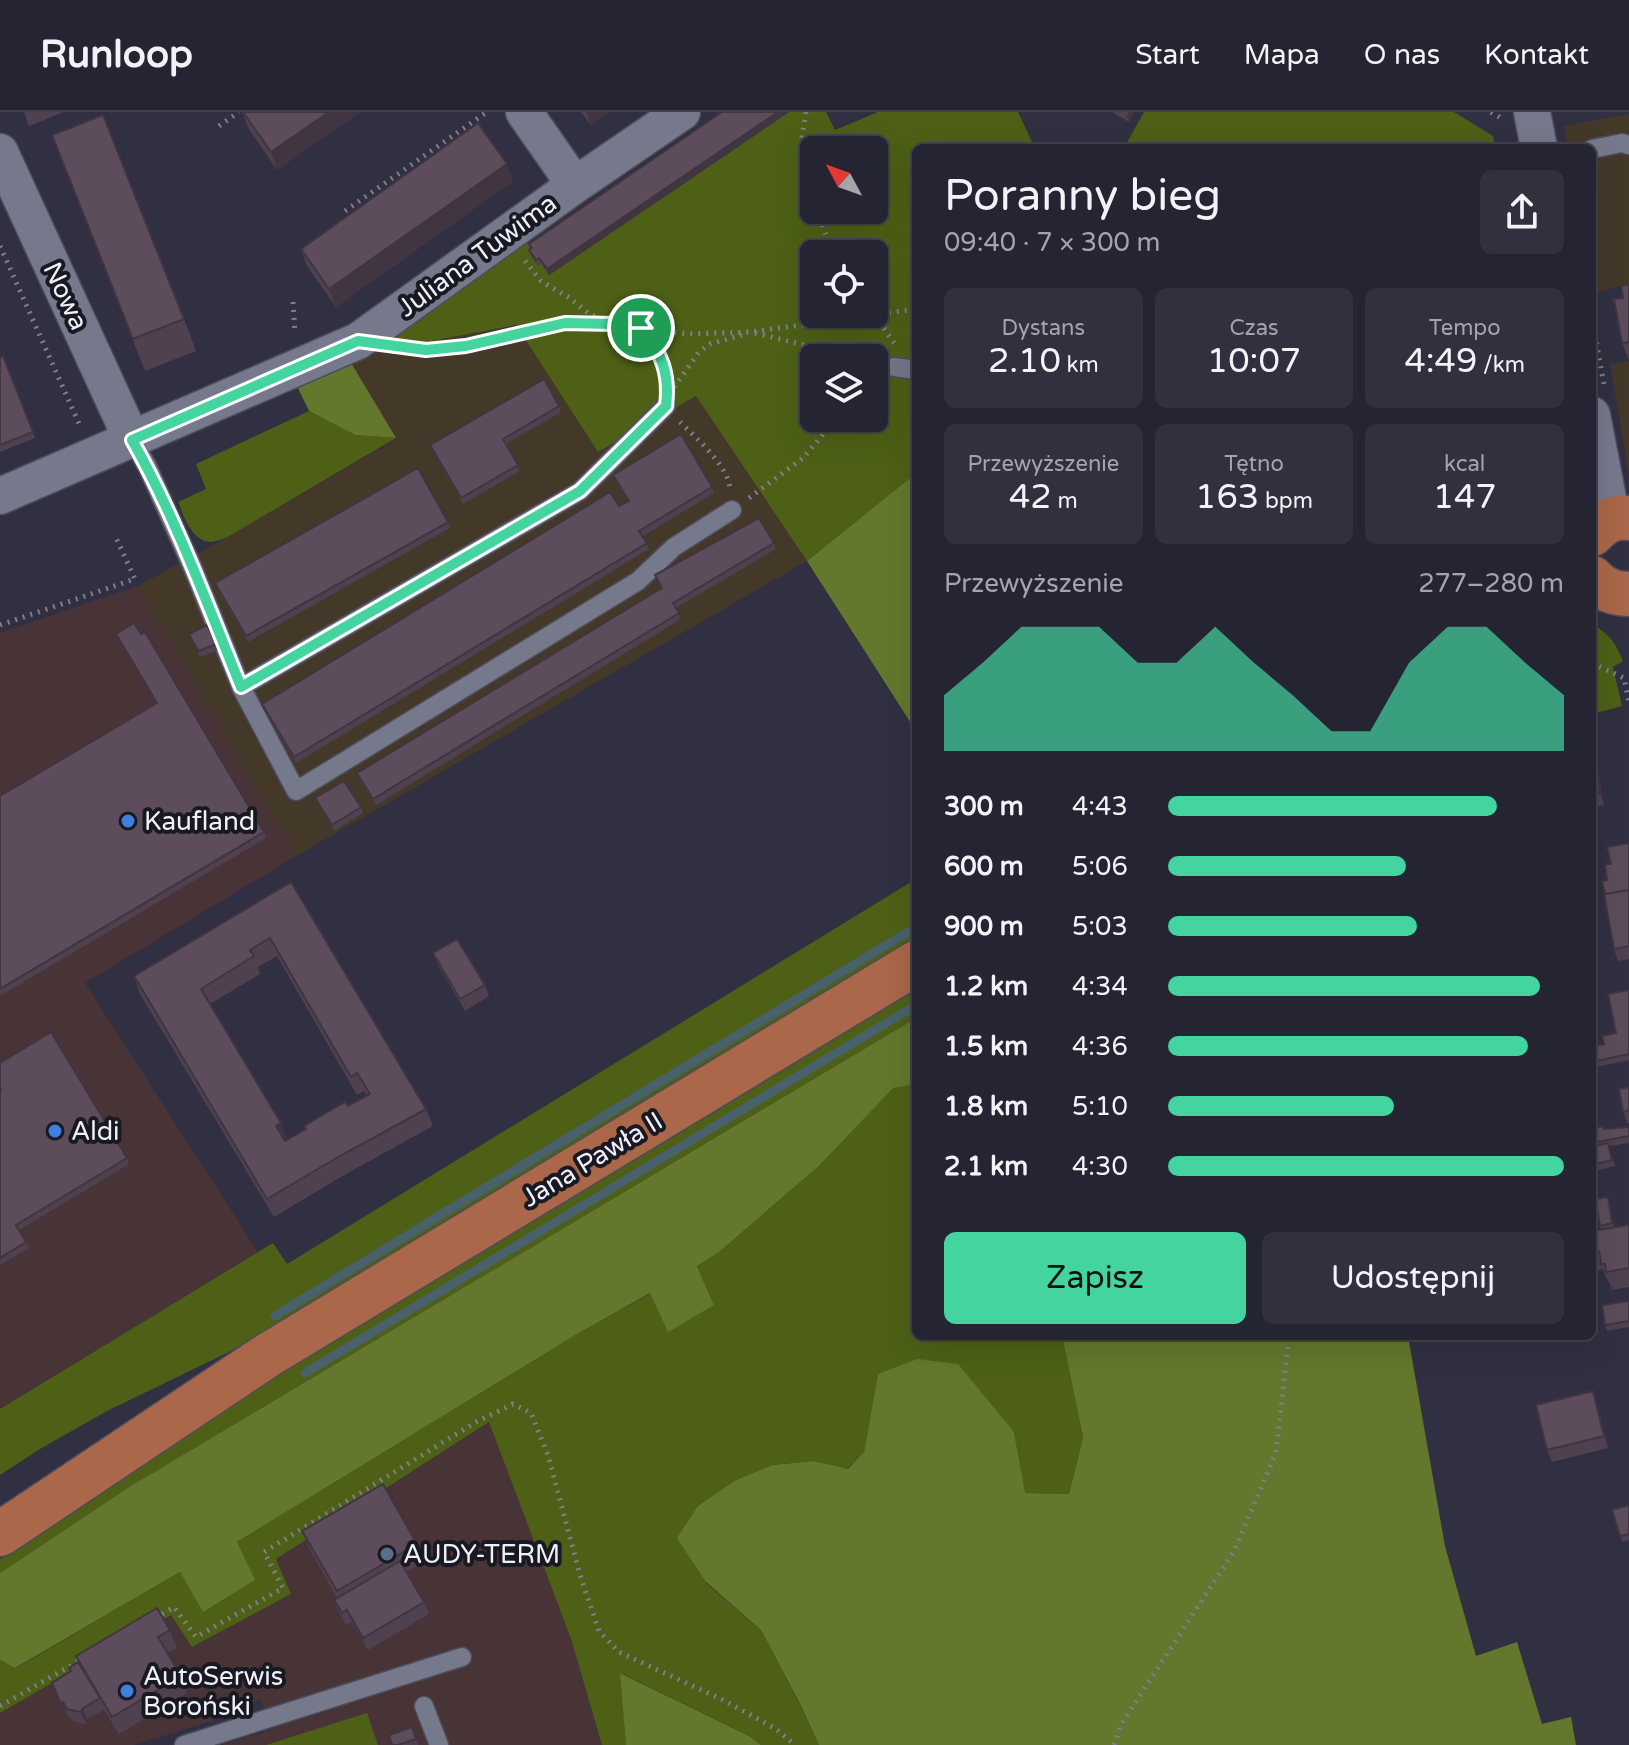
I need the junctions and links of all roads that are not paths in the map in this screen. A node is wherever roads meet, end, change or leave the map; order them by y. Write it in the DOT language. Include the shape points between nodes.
graph roads {
  1 [pos="524,112"];
  2 [pos="682,112"];
  3 [pos="1532,112"];
  4 [pos="1538,144"];
  5 [pos="1629,145"];
  6 [pos="1596,148"];
  7 [pos="0,152"];
  8 [pos="575,185"];
  9 [pos="894,367"];
  10 [pos="912,369"];
  11 [pos="666,406"];
  12 [pos="1596,438"];
  13 [pos="132,440"];
  14 [pos="0,496"];
  15 [pos="732,510"];
  16 [pos="1611,524"];
  17 [pos="241,687"];
  18 [pos="912,965"];
  19 [pos="268,1355"];
  20 [pos="0,1504"];
  21 [pos="0,1534"];
  22 [pos="462,1657"];
  23 [pos="424,1706"];
  24 [pos="440,1744"];
  25 [pos="184,1745"];
  1 -- 8 [label="street"];
  2 -- 8 [label="street, Juliana Tuwima"];
  3 -- 4 [label="street"];
  5 -- 6 [label="lane"];
  7 -- 13 [label="street, Nowa"];
  8 -- 13 [label="street, Juliana Tuwima" via="358,341"];
  9 -- 10 [label="lane"];
  11 -- 17 [label="lane" via="580,491"];
  12 -- 16 [label="street"];
  13 -- 14 [label="street, Juliana Tuwima"];
  13 -- 17 [label="lane" via="192,566"];
  15 -- 17 [label="lane" via="674,547 638,581 296,791"];
  18 -- 19 [label="main road, Jana Pawła II"];
  19 -- 20 [label="main road, Jana Pawła II"];
  19 -- 21 [label="main road, Jana Pawła II"];
  22 -- 25 [label="lane"];
  23 -- 24 [label="lane"];
}
